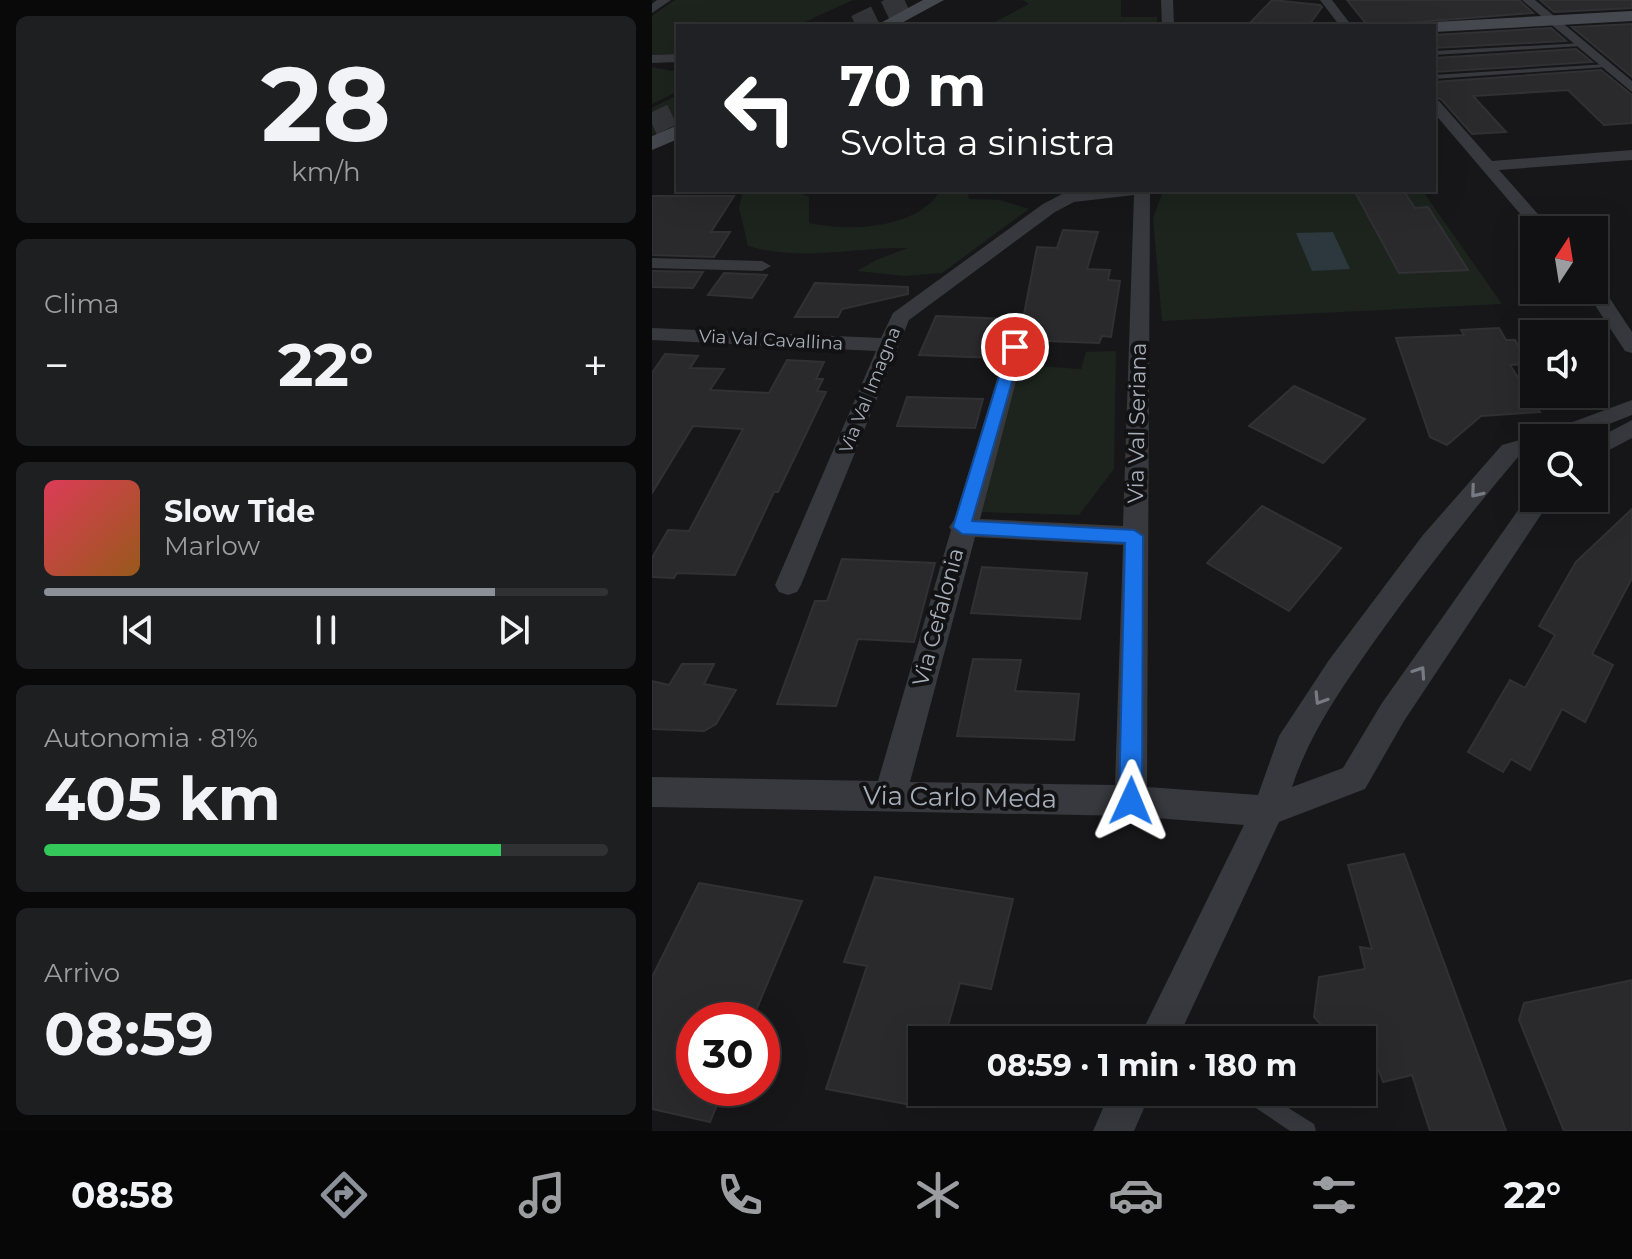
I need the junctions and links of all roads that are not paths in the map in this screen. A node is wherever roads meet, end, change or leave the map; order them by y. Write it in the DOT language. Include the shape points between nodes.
graph roads {
  1 [pos="665,0"];
  2 [pos="936,0"];
  3 [pos="1167,0"];
  4 [pos="1326,0"];
  5 [pos="1528,0"];
  6 [pos="652,9"];
  7 [pos="1632,16"];
  8 [pos="1553,20"];
  9 [pos="887,24"];
  10 [pos="1168,24"];
  11 [pos="1344,24"];
  12 [pos="1436,27"];
  13 [pos="1581,44"];
  14 [pos="1436,53"];
  15 [pos="676,58"];
  16 [pos="652,59"];
  17 [pos="1606,65"];
  18 [pos="1436,77"];
  19 [pos="1632,88"];
  20 [pos="1436,106"];
  21 [pos="676,132"];
  22 [pos="652,144"];
  23 [pos="1632,155"];
  24 [pos="1488,166"];
  25 [pos="1120,192"];
  26 [pos="1140,192"];
  27 [pos="1531,216"];
  28 [pos="652,263"];
  29 [pos="762,266"];
  30 [pos="1608,299"];
  31 [pos="1605,304"];
  32 [pos="1632,314"];
  33 [pos="652,334"];
  34 [pos="890,345"];
  35 [pos="1015,347"];
  36 [pos="1632,347"];
  37 [pos="1632,407"];
  38 [pos="1595,424"];
  39 [pos="1632,428"];
  40 [pos="1608,442"];
  41 [pos="1520,448"];
  42 [pos="1530,512"];
  43 [pos="962,527"];
  44 [pos="1134,536"];
  45 [pos="788,585"];
  46 [pos="652,792"];
  47 [pos="890,795"];
  48 [pos="1131,801"];
  49 [pos="1268,811"];
  50 [pos="1164,1026"];
  51 [pos="1125,1106"];
  52 [pos="1268,1106"];
  53 [pos="1113,1131"];
  54 [pos="1307,1131"];
  1 -- 6 [label="street"];
  2 -- 9 [label="street"];
  3 -- 10 [label="street"];
  4 -- 11 [label="street"];
  5 -- 8 [label="street"];
  7 -- 8 [label="street"];
  8 -- 12 [label="street"];
  8 -- 13 [label="street"];
  13 -- 14 [label="lane"];
  13 -- 17 [label="street"];
  15 -- 16 [label="street"];
  17 -- 18 [label="lane"];
  17 -- 19 [label="street"];
  20 -- 24 [label="street"];
  21 -- 22 [label="street"];
  23 -- 24 [label="street"];
  24 -- 27 [label="street"];
  25 -- 34 [label="street, Via Val Imagna" via="1070,197 1049,208 900,317"];
  26 -- 44 [label="street, Via Val Seriana"];
  28 -- 29 [label="street"];
  30 -- 32 [label="street"];
  31 -- 36 [label="street"];
  33 -- 34 [label="street, Via Val Cavallina"];
  34 -- 45 [label="street, Via Val Imagna"];
  35 -- 43 [label="street, Via Cefalonia"];
  37 -- 38 [label="street"];
  39 -- 40 [label="street"];
  41 -- 49 [label="street, one-way" via="1510,451 1432,542 1339,669 1290,746"];
  49 -- 42 [label="street, Via Carlo Meda, one-way" via="1354,779 1401,700"];
  43 -- 44 [label="street"];
  43 -- 47 [label="street, Via Cefalonia"];
  44 -- 48 [label="street, Via Val Seriana"];
  46 -- 47 [label="street, Via Carlo Meda"];
  47 -- 48 [label="street, Via Carlo Meda"];
  48 -- 49 [label="street, Via Carlo Meda"];
  49 -- 50 [label="street"];
  51 -- 53 [label="street"];
  52 -- 54 [label="lane"];
}
